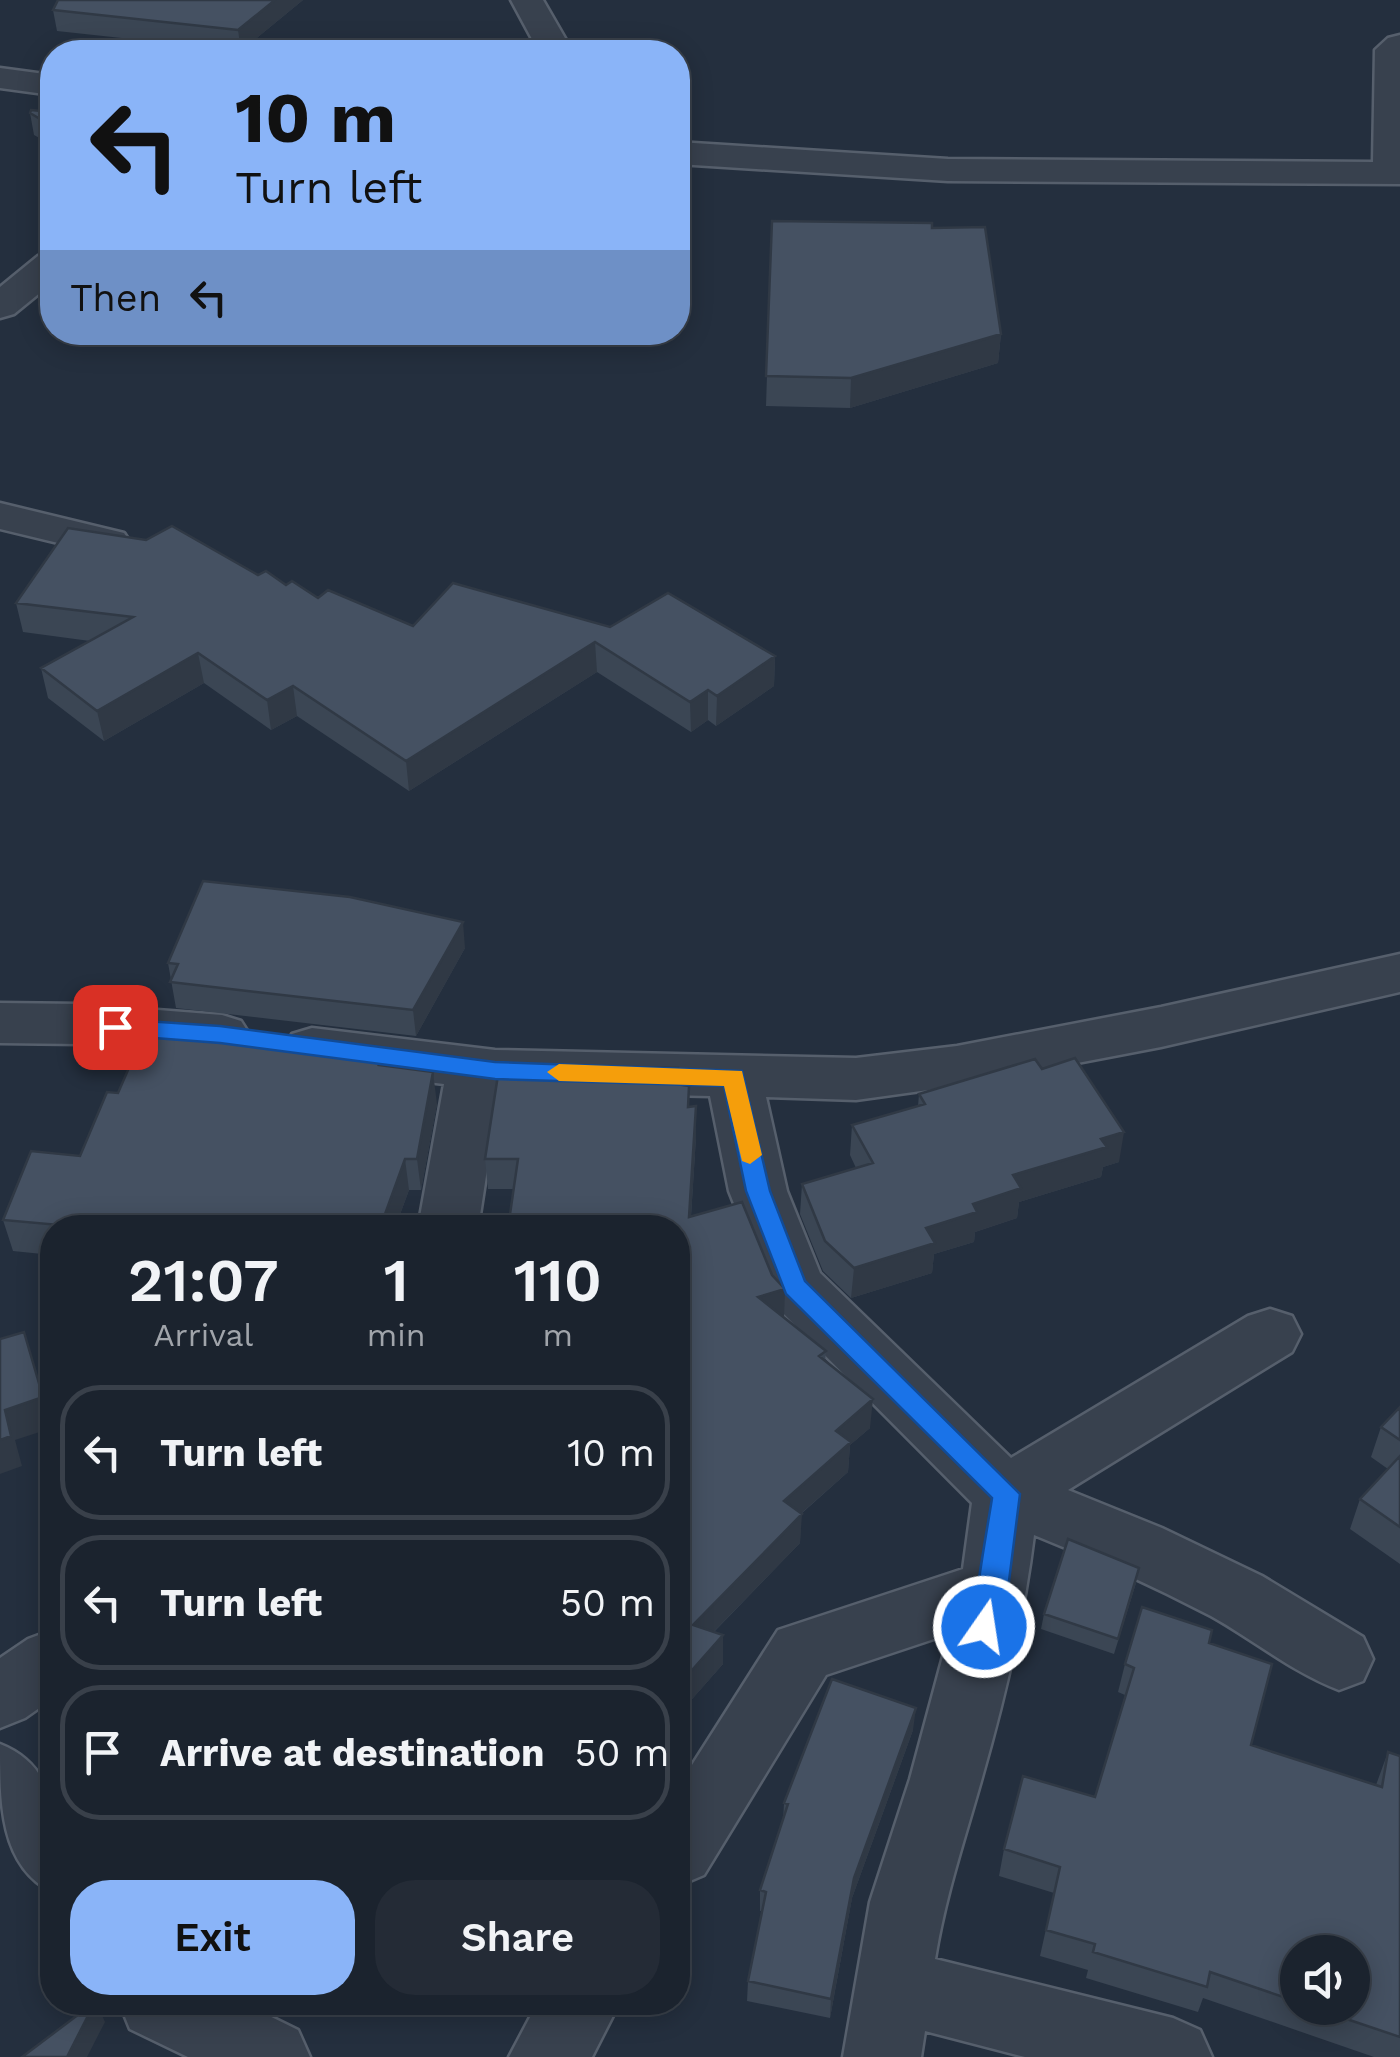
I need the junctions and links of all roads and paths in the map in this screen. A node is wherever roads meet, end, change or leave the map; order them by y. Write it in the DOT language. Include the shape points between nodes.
graph roads {
  1 [pos="526,0"];
  2 [pos="549,40"];
  3 [pos="1400,45"];
  4 [pos="0,78"];
  5 [pos="40,83"];
  6 [pos="690,155"];
  7 [pos="1395,173"];
  8 [pos="40,274"];
  9 [pos="0,306"];
  10 [pos="0,516"];
  11 [pos="108,542"];
  12 [pos="1400,974"];
  13 [pos="0,1023"];
  14 [pos="476,1068"];
  15 [pos="734,1078"];
  16 [pos="450,1215"];
  17 [pos="1270,1334"];
  18 [pos="1006,1494"];
  19 [pos="994,1589"];
  20 [pos="1339,1659"];
  21 [pos="40,1670"];
  22 [pos="0,1696"];
  23 [pos="0,1777"];
  24 [pos="690,1831"];
  25 [pos="40,1839"];
  26 [pos="184,2015"];
  27 [pos="574,2015"];
  28 [pos="887,2021"];
  29 [pos="270,2057"];
  30 [pos="548,2057"];
  31 [pos="1173,2057"];
  1 -- 2 [label="street"];
  3 -- 7 [label="street" via="1392,50"];
  4 -- 5 [label="street"];
  6 -- 7 [label="street" via="1046,172"];
  8 -- 9 [label="street"];
  10 -- 11 [label="street"];
  12 -- 15 [label="street" via="957,1066 856,1079"];
  13 -- 14 [label="street" via="220,1034"];
  14 -- 15 [label="street"];
  14 -- 16 [label="street"];
  15 -- 18 [label="street" via="758,1191 794,1287"];
  17 -- 18 [label="street"];
  18 -- 19 [label="street"];
  18 -- 20 [label="street" via="1222,1588"];
  19 -- 24 [label="street" via="802,1652"];
  19 -- 28 [label="street" via="907,1902"];
  21 -- 22 [label="street"];
  23 -- 25 [label="street"];
  26 -- 29 [label="street"];
  27 -- 30 [label="street"];
  28 -- 31 [label="street"];
}
